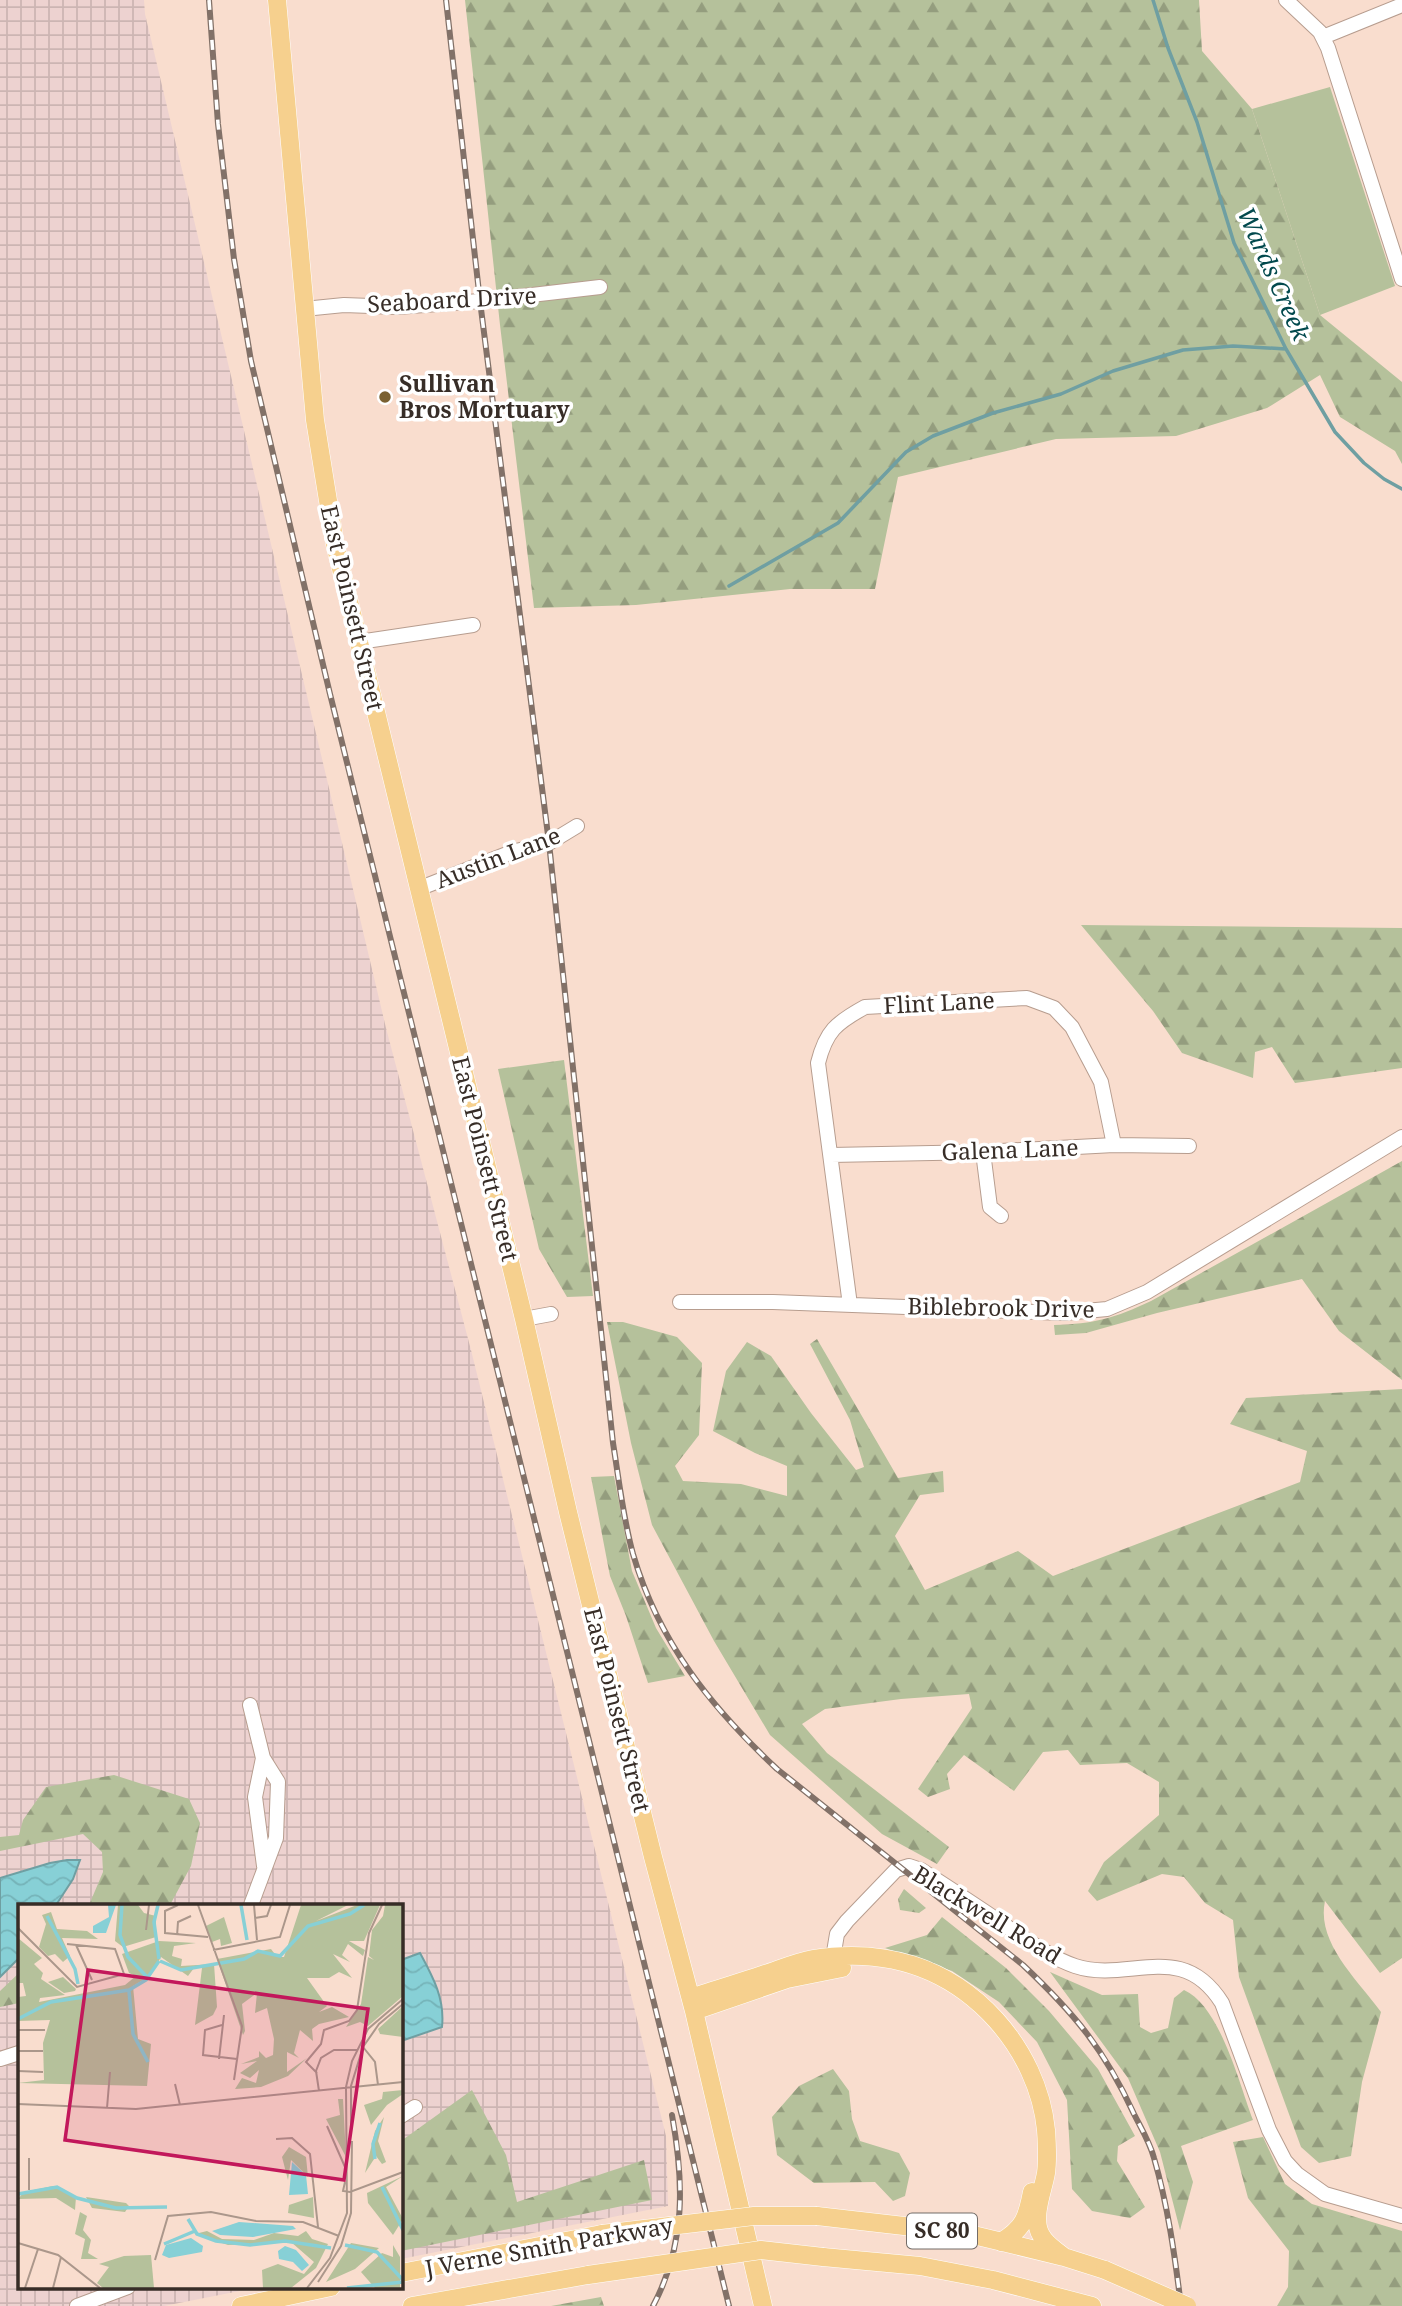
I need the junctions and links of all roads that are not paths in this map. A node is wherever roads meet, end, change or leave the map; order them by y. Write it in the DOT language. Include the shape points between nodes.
graph roads {
  1 [pos="277,0"];
  2 [pos="1286,0"];
  3 [pos="1402,5"];
  4 [pos="1323,37"];
  5 [pos="1402,279"];
  6 [pos="600,287"];
  7 [pos="304,309"];
  8 [pos="473,625"];
  9 [pos="359,642"];
  10 [pos="577,826"];
  11 [pos="418,889"];
  12 [pos="1402,1137"];
  13 [pos="1114,1145"];
  14 [pos="1189,1146"];
  15 [pos="983,1152"];
  16 [pos="831,1155"];
  17 [pos="1001,1216"];
  18 [pos="680,1303"];
  19 [pos="849,1305"];
  20 [pos="551,1314"];
  21 [pos="524,1320"];
  22 [pos="250,1705"];
  23 [pos="263,1758"];
  24 [pos="265,1871"];
  25 [pos="251,1904"];
  26 [pos="832,1964"];
  27 [pos="692,2004"];
  28 [pos="18,2053"];
  29 [pos="0,2059"];
  30 [pos="415,2107"];
  31 [pos="402,2115"];
  32 [pos="1402,2216"];
  33 [pos="1001,2242"];
  34 [pos="1064,2257"];
  35 [pos="402,2273"];
  36 [pos="1017,2287"];
  37 [pos="125,2288"];
  38 [pos="326,2288"];
  39 [pos="77,2306"];
  40 [pos="241,2306"];
  41 [pos="412,2306"];
  42 [pos="763,2306"];
  43 [pos="1039,2306"];
  44 [pos="1090,2306"];
  45 [pos="1187,2306"];
  1 -- 7 [label="main road, East Poinsett Street"];
  2 -- 4 [label="street"];
  3 -- 4 [label="street"];
  4 -- 5 [label="street"];
  6 -- 7 [label="street, Seaboard Drive" via="452,303"];
  7 -- 9 [label="main road, East Poinsett Street" via="325,493"];
  8 -- 9 [label="street"];
  9 -- 11 [label="main road, East Poinsett Street"];
  10 -- 11 [label="street, Austin Lane" via="549,843 512,852"];
  11 -- 21 [label="main road, East Poinsett Street"];
  12 -- 19 [label="street, Biblebrook Drive" via="1147,1292 1107,1308 1064,1313"];
  13 -- 14 [label="street, Galena Lane"];
  13 -- 15 [label="street, Galena Lane"];
  13 -- 16 [label="street, Flint Lane" via="1101,1082 1072,1027 1054,1007 1027,998 865,1007 843,1019 823,1041 818,1063"];
  15 -- 16 [label="street, Galena Lane"];
  15 -- 17 [label="street" via="990,1207"];
  16 -- 19 [label="street, Flint Lane"];
  18 -- 19 [label="street, Biblebrook Drive"];
  20 -- 21 [label="street"];
  21 -- 27 [label="main road, East Poinsett Street"];
  22 -- 23 [label="street"];
  23 -- 24 [label="street" via="255,1797"];
  23 -- 24 [label="street" via="278,1782 276,1838"];
  24 -- 25 [label="street"];
  26 -- 27 [label="main road" via="811,1959"];
  26 -- 32 [label="street, Blackwell Road" via="837,1934 847,1921 896,1870 909,1866 1073,1965 1093,1970 1166,1966 1189,1973 1208,1985 1222,2003 1269,2130 1291,2167 1325,2194"];
  26 -- 33 [label="main road" via="883,1969 926,1981 970,2009 1009,2052 1034,2112 1037,2165 1023,2223"];
  26 -- 34 [label="main road" via="849,1956 887,1958 936,1973 970,1994 1012,2040 1033,2077 1046,2128 1038,2230"];
  27 -- 42 [label="main road, East Poinsett Street"];
  28 -- 29 [label="street"];
  30 -- 31 [label="street"];
  33 -- 34 [label="main road, J Verne Smith Parkway / SC 80"];
  33 -- 35 [label="main road, J Verne Smith Parkway / SC 80, bridge" via="965,2233 817,2216 754,2216 601,2234"];
  34 -- 45 [label="main road, J Verne Smith Parkway / SC 80, bridge"];
  36 -- 41 [label="main road, J Verne Smith Parkway / SC 80, bridge" via="920,2266 761,2250"];
  36 -- 43 [label="main road"];
  36 -- 44 [label="main road, J Verne Smith Parkway / SC 80"];
  37 -- 39 [label="street"];
  38 -- 40 [label="main road"];
}
